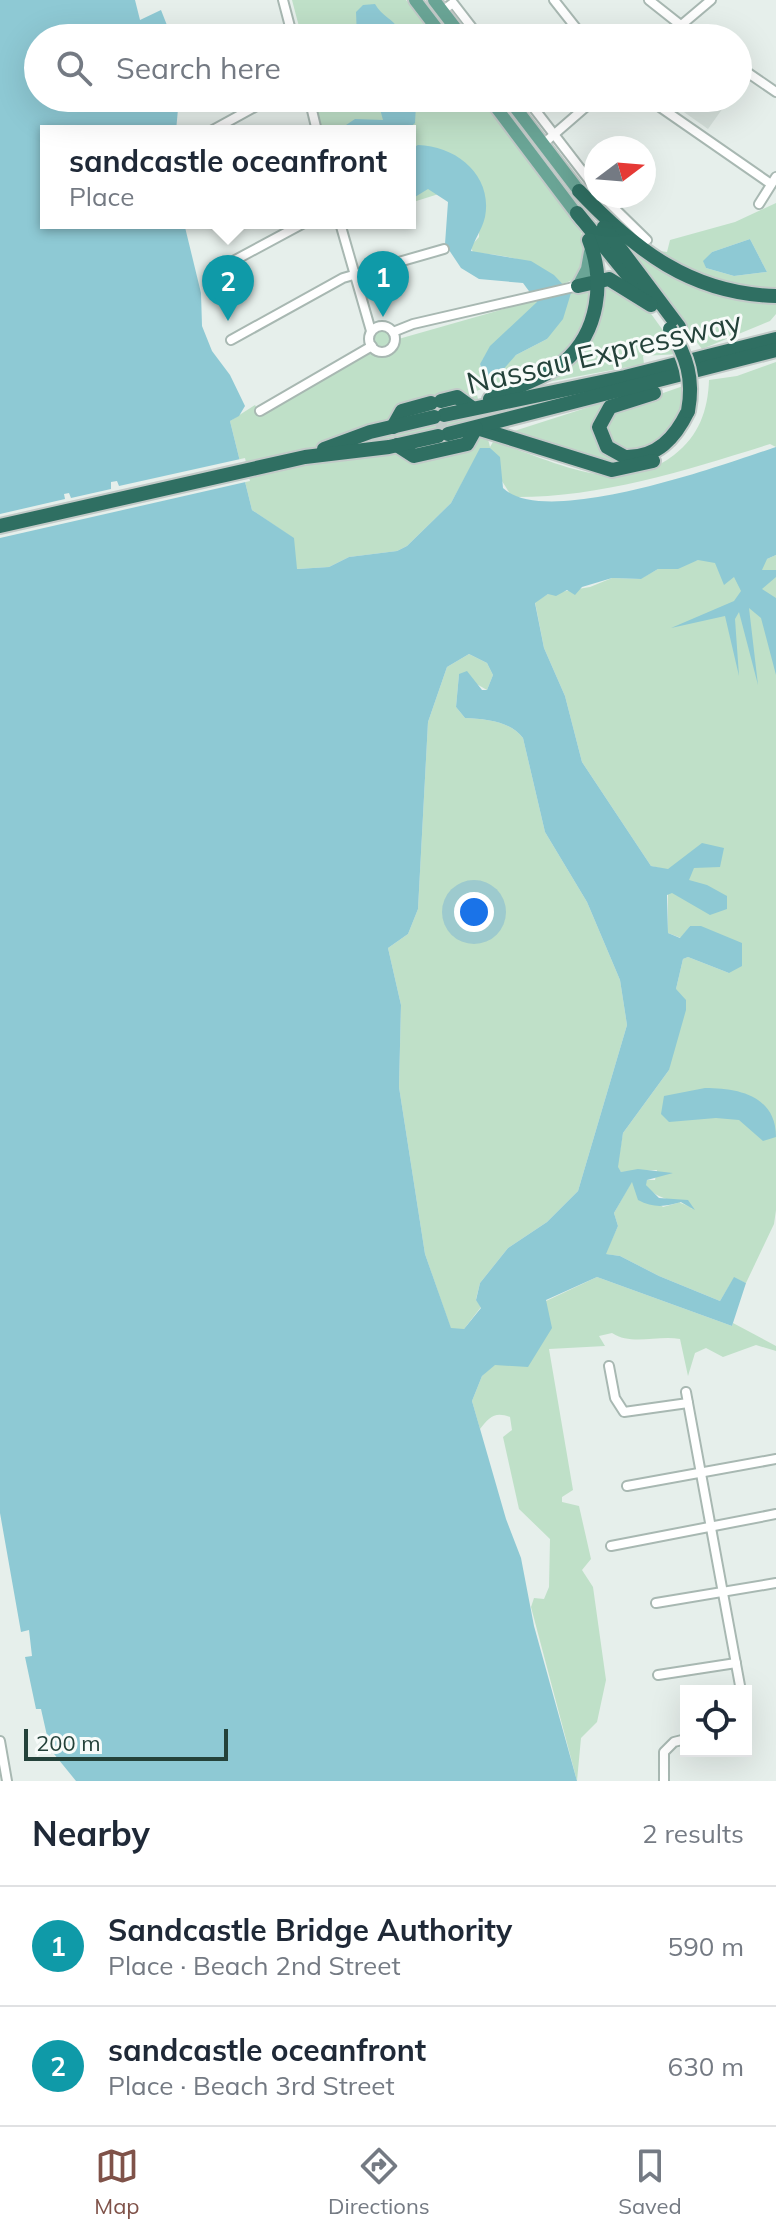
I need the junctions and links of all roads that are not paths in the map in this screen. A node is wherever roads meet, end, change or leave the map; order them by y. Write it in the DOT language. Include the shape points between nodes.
graph roads {
  1 [pos="283,0"];
  2 [pos="415,0"];
  3 [pos="554,0"];
  4 [pos="649,0"];
  5 [pos="711,0"];
  6 [pos="438,5"];
  7 [pos="289,24"];
  8 [pos="433,24"];
  9 [pos="452,24"];
  10 [pos="469,24"];
  11 [pos="573,24"];
  12 [pos="678,24"];
  13 [pos="682,24"];
  14 [pos="752,76"];
  15 [pos="776,92"];
  16 [pos="246,112"];
  17 [pos="500,112"];
  18 [pos="519,112"];
  19 [pos="537,112"];
  20 [pos="580,112"];
  21 [pos="669,112"];
  22 [pos="222,125"];
  23 [pos="554,134"];
  24 [pos="543,144"];
  25 [pos="584,173"];
  26 [pos="774,180"];
  27 [pos="579,191"];
  28 [pos="759,204"];
  29 [pos="614,208"];
  30 [pos="577,213"];
  31 [pos="293,229"];
  32 [pos="342,229"];
  33 [pos="589,240"];
  34 [pos="647,240"];
  35 [pos="444,249"];
  36 [pos="224,266"];
  37 [pos="354,274"];
  38 [pos="598,280"];
  39 [pos="572,287"];
  40 [pos="776,296"];
  41 [pos="651,305"];
  42 [pos="674,328"];
  43 [pos="371,331"];
  44 [pos="393,332"];
  45 [pos="776,339"];
  46 [pos="231,340"];
  47 [pos="372,346"];
  48 [pos="776,352"];
  49 [pos="472,408"];
  50 [pos="693,410"];
  51 [pos="260,411"];
  52 [pos="441,423"];
  53 [pos="476,428"];
  54 [pos="397,445"];
  55 [pos="305,457"];
  56 [pos="0,526"];
  57 [pos="609,1366"];
  58 [pos="686,1392"];
  59 [pos="688,1403"];
  60 [pos="776,1459"];
  61 [pos="701,1472"];
  62 [pos="627,1486"];
  63 [pos="776,1514"];
  64 [pos="711,1526"];
  65 [pos="611,1546"];
  66 [pos="776,1583"];
  67 [pos="723,1592"];
  68 [pos="656,1603"];
  69 [pos="736,1663"];
  70 [pos="658,1675"];
  71 [pos="740,1685"];
  72 [pos="680,1740"];
  73 [pos="0,1741"];
  74 [pos="7,1781"];
  75 [pos="664,1781"];
  1 -- 7 [label="street"];
  2 -- 8 [label="main road"];
  3 -- 11 [label="street"];
  4 -- 12 [label="street"];
  5 -- 13 [label="street"];
  6 -- 9 [label="main road"];
  6 -- 10 [label="street" via="453,3"];
  14 -- 15 [label="street"];
  16 -- 22 [label="street"];
  17 -- 30 [label="main road"];
  18 -- 24 [label="main road"];
  19 -- 23 [label="street"];
  20 -- 23 [label="street"];
  21 -- 26 [label="street"];
  23 -- 24 [label="street"];
  23 -- 25 [label="street"];
  24 -- 27 [label="main road"];
  26 -- 28 [label="street"];
  27 -- 40 [label="highway" via="634,246 678,274 727,291"];
  27 -- 42 [label="highway"];
  29 -- 34 [label="street"];
  30 -- 33 [label="main road"];
  30 -- 41 [label="highway"];
  31 -- 36 [label="street"];
  32 -- 37 [label="street"];
  33 -- 38 [label="highway"];
  33 -- 39 [label="main road" via="590,261"];
  35 -- 37 [label="street"];
  37 -- 43 [label="street"];
  37 -- 46 [label="street"];
  38 -- 39 [label="highway"];
  38 -- 41 [label="highway" via="618,282"];
  38 -- 49 [label="highway" via="592,321 574,351 548,372"];
  39 -- 44 [label="street"];
  41 -- 42 [label="highway"];
  42 -- 50 [label="highway, bridge" via="690,369"];
  43 -- 44 [label="street" via="383,326"];
  43 -- 47 [label="street"];
  44 -- 47 [label="street" via="391,348 383,352"];
  45 -- 49 [label="highway, Nassau Expressway"];
  47 -- 51 [label="street"];
  48 -- 50 [label="highway" via="719,375 621,401 603,416 601,437 616,454 639,457 665,445"];
  48 -- 53 [label="highway, Nassau Expressway"];
  49 -- 52 [label="highway, Nassau Expressway"];
  50 -- 53 [label="highway" via="681,442 663,457 628,469 588,465"];
  52 -- 53 [label="highway" via="463,421"];
  52 -- 54 [label="highway, Nassau Expressway"];
  52 -- 55 [label="highway, Nassau Expressway" via="402,411 393,427"];
  53 -- 54 [label="highway" via="467,444 414,456"];
  54 -- 55 [label="highway, Nassau Expressway"];
  55 -- 56 [label="highway, Nassau Expressway"];
  57 -- 59 [label="street" via="615,1398 624,1412"];
  58 -- 59 [label="street"];
  59 -- 61 [label="street"];
  60 -- 61 [label="street"];
  61 -- 62 [label="street"];
  61 -- 64 [label="street"];
  63 -- 64 [label="street"];
  64 -- 65 [label="street"];
  64 -- 67 [label="street"];
  66 -- 67 [label="street"];
  67 -- 68 [label="street"];
  67 -- 69 [label="street"];
  69 -- 70 [label="street"];
  69 -- 71 [label="street"];
  72 -- 75 [label="street" via="664,1752"];
  73 -- 74 [label="street"];
}
